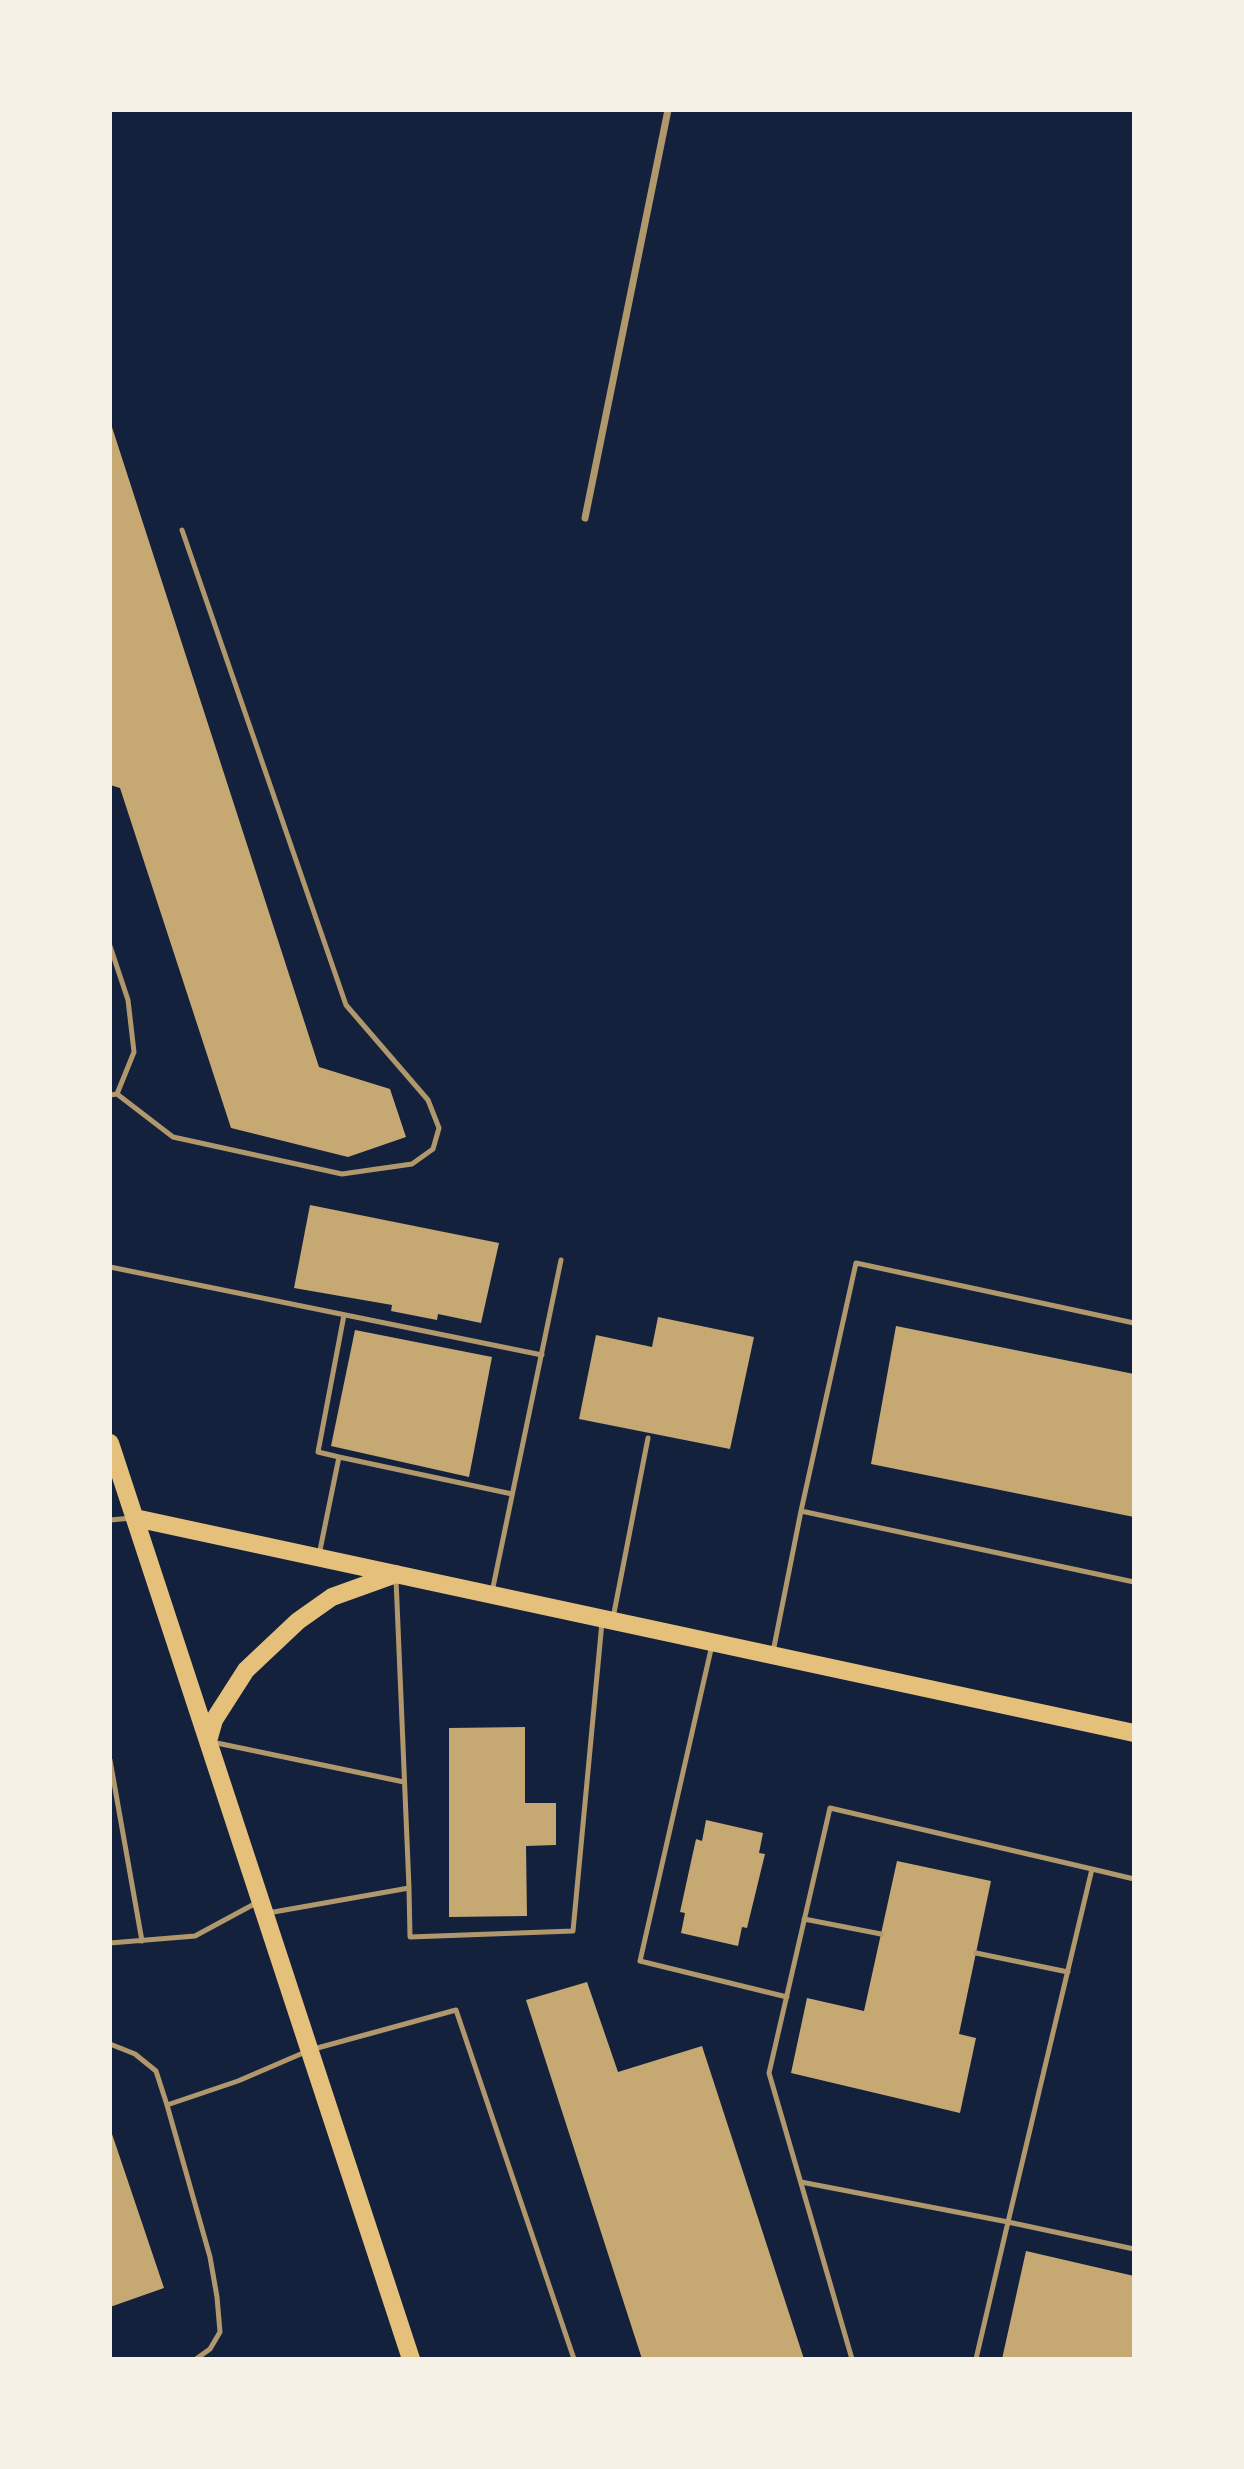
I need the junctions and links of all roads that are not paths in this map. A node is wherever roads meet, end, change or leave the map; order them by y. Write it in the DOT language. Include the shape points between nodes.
graph roads {
  1 [pos="668,110"];
  2 [pos="585,518"];
  3 [pos="182,530"];
  4 [pos="110,946"];
  5 [pos="114,1095"];
  6 [pos="561,1260"];
  7 [pos="110,1267"];
  8 [pos="344,1315"];
  9 [pos="1134,1323"];
  10 [pos="542,1355"];
  11 [pos="648,1438"];
  12 [pos="110,1443"];
  13 [pos="339,1457"];
  14 [pos="512,1494"];
  15 [pos="801,1511"];
  16 [pos="135,1518"];
  17 [pos="110,1520"];
  18 [pos="319,1558"];
  19 [pos="396,1574"];
  20 [pos="1134,1582"];
  21 [pos="491,1595"];
  22 [pos="608,1620"];
  23 [pos="712,1642"];
  24 [pos="773,1656"];
  25 [pos="1134,1733"];
  26 [pos="208,1741"];
  27 [pos="110,1760"];
  28 [pos="404,1782"];
  29 [pos="1092,1869"];
  30 [pos="1134,1879"];
  31 [pos="409,1888"];
  32 [pos="263,1907"];
  33 [pos="804,1919"];
  34 [pos="881,1934"];
  35 [pos="142,1941"];
  36 [pos="110,1943"];
  37 [pos="976,1953"];
  38 [pos="1068,1972"];
  39 [pos="787,1997"];
  40 [pos="110,2044"];
  41 [pos="310,2050"];
  42 [pos="167,2105"];
  43 [pos="801,2182"];
  44 [pos="1008,2222"];
  45 [pos="1134,2249"];
  46 [pos="196,2359"];
  47 [pos="411,2359"];
  48 [pos="574,2359"];
  49 [pos="852,2359"];
  50 [pos="976,2359"];
  1 -- 2 [label="street"];
  3 -- 5 [label="lane" via="346,1005 428,1100 439,1128 433,1149 412,1164 342,1174 173,1137"];
  4 -- 5 [label="lane" via="128,1000 134,1052"];
  6 -- 10 [label="lane"];
  7 -- 8 [label="lane"];
  8 -- 10 [label="lane"];
  8 -- 13 [label="lane" via="318,1452"];
  9 -- 15 [label="lane" via="856,1263"];
  10 -- 14 [label="lane"];
  11 -- 22 [label="lane"];
  12 -- 16 [label="main road"];
  13 -- 14 [label="lane"];
  13 -- 18 [label="lane"];
  14 -- 21 [label="lane"];
  15 -- 20 [label="lane"];
  15 -- 24 [label="lane"];
  16 -- 17 [label="lane"];
  16 -- 18 [label="main road"];
  16 -- 26 [label="main road"];
  18 -- 19 [label="main road"];
  19 -- 21 [label="main road"];
  19 -- 26 [label="main road" via="332,1597 298,1621 246,1670 214,1720"];
  19 -- 28 [label="lane"];
  21 -- 22 [label="main road"];
  22 -- 23 [label="main road"];
  22 -- 31 [label="lane" via="573,1930 410,1937"];
  23 -- 24 [label="main road"];
  23 -- 39 [label="lane" via="640,1961"];
  24 -- 25 [label="main road"];
  26 -- 28 [label="lane"];
  26 -- 32 [label="main road"];
  27 -- 35 [label="lane"];
  28 -- 31 [label="lane"];
  29 -- 30 [label="lane"];
  29 -- 33 [label="lane" via="830,1808"];
  29 -- 38 [label="lane"];
  31 -- 32 [label="lane"];
  32 -- 35 [label="lane" via="195,1936"];
  32 -- 41 [label="main road"];
  33 -- 34 [label="lane"];
  33 -- 39 [label="lane"];
  35 -- 36 [label="lane"];
  37 -- 38 [label="lane"];
  38 -- 44 [label="lane"];
  39 -- 43 [label="lane" via="769,2073"];
  40 -- 42 [label="lane" via="135,2054 156,2071"];
  41 -- 42 [label="lane"];
  41 -- 47 [label="main road"];
  41 -- 48 [label="lane" via="456,2010"];
  42 -- 46 [label="lane" via="217,2297 220,2332 210,2349"];
  43 -- 44 [label="lane"];
  43 -- 49 [label="lane"];
  44 -- 45 [label="lane"];
  44 -- 50 [label="lane"];
}
